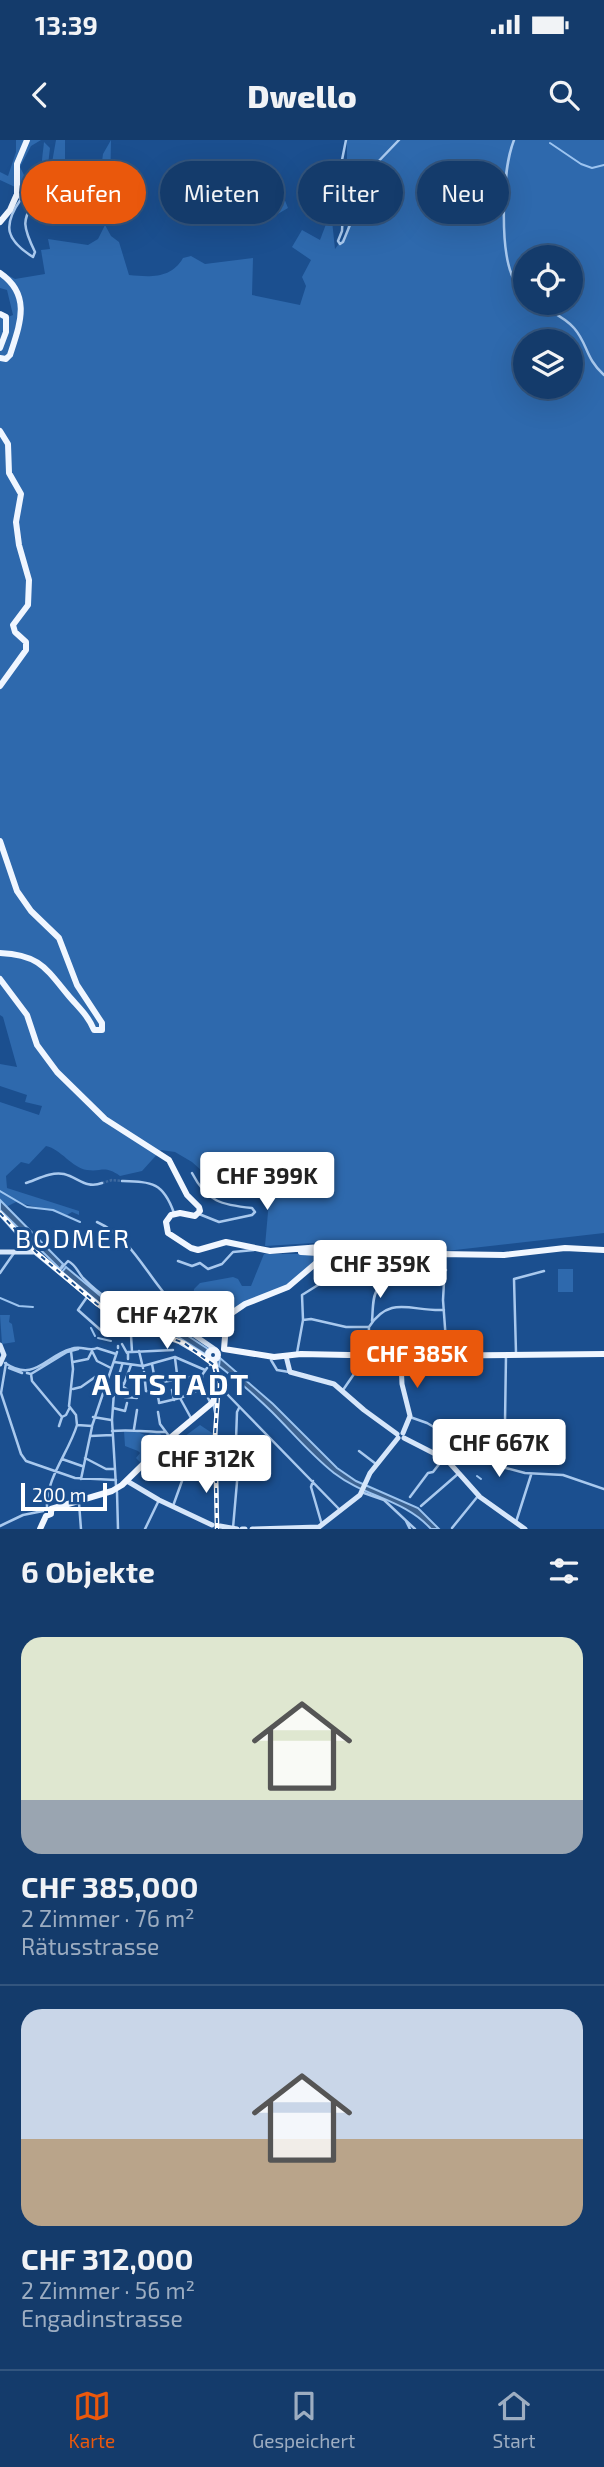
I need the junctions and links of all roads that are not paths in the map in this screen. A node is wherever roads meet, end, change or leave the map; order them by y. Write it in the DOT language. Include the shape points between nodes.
graph roads {
  1 [pos="27,140"];
  2 [pos="346,140"];
  3 [pos="399,140"];
  4 [pos="514,140"];
  5 [pos="17,196"];
  6 [pos="21,200"];
  7 [pos="21,200"];
  8 [pos="0,222"];
  9 [pos="25,224"];
  10 [pos="0,274"];
  11 [pos="513,277"];
  12 [pos="0,314"];
  13 [pos="556,315"];
  14 [pos="0,348"];
  15 [pos="0,358"];
  16 [pos="604,374"];
  17 [pos="0,430"];
  18 [pos="0,686"];
  19 [pos="0,841"];
  20 [pos="0,953"];
  21 [pos="0,979"];
  22 [pos="192,1174"];
  23 [pos="122,1181"];
  24 [pos="26,1183"];
  25 [pos="102,1183"];
  26 [pos="174,1213"];
  27 [pos="199,1214"];
  28 [pos="0,1215"];
  29 [pos="97,1223"];
  30 [pos="325,1247"];
  31 [pos="254,1249"];
  32 [pos="286,1250"];
  33 [pos="604,1250"];
  34 [pos="14,1251"];
  35 [pos="32,1251"];
  36 [pos="0,1252"];
  37 [pos="319,1260"];
  38 [pos="178,1261"];
  39 [pos="446,1270"];
  40 [pos="59,1271"];
  41 [pos="544,1271"];
  42 [pos="0,1273"];
  43 [pos="326,1280"];
  44 [pos="444,1282"];
  45 [pos="87,1297"];
  46 [pos="444,1310"];
  47 [pos="138,1320"];
  48 [pos="303,1320"];
  49 [pos="372,1322"];
  50 [pos="369,1326"];
  51 [pos="181,1327"];
  52 [pos="131,1336"];
  53 [pos="176,1340"];
  54 [pos="1,1347"];
  55 [pos="82,1348"];
  56 [pos="118,1349"];
  57 [pos="138,1350"];
  58 [pos="71,1351"];
  59 [pos="92,1351"];
  60 [pos="131,1352"];
  61 [pos="174,1354"];
  62 [pos="297,1354"];
  63 [pos="604,1354"];
  64 [pos="367,1355"];
  65 [pos="447,1355"];
  66 [pos="506,1355"];
  67 [pos="516,1355"];
  68 [pos="286,1356"];
  69 [pos="401,1358"];
  70 [pos="213,1359"];
  71 [pos="271,1360"];
  72 [pos="128,1361"];
  73 [pos="73,1362"];
  74 [pos="114,1362"];
  75 [pos="3,1363"];
  76 [pos="152,1364"];
  77 [pos="121,1367"];
  78 [pos="9,1368"];
  79 [pos="111,1369"];
  80 [pos="143,1369"];
  81 [pos="290,1372"];
  82 [pos="27,1374"];
  83 [pos="202,1375"];
  84 [pos="107,1377"];
  85 [pos="144,1379"];
  86 [pos="178,1379"];
  87 [pos="117,1381"];
  88 [pos="156,1381"];
  89 [pos="124,1384"];
  90 [pos="203,1388"];
  91 [pos="73,1389"];
  92 [pos="104,1389"];
  93 [pos="172,1390"];
  94 [pos="343,1390"];
  95 [pos="217,1391"];
  96 [pos="114,1392"];
  97 [pos="158,1393"];
  98 [pos="65,1395"];
  99 [pos="71,1396"];
  100 [pos="128,1397"];
  101 [pos="137,1398"];
  102 [pos="180,1398"];
  103 [pos="174,1400"];
  104 [pos="212,1402"];
  105 [pos="127,1403"];
  106 [pos="56,1404"];
  107 [pos="52,1407"];
  108 [pos="70,1407"];
  109 [pos="113,1408"];
  110 [pos="239,1408"];
  111 [pos="137,1410"];
  112 [pos="158,1412"];
  113 [pos="62,1416"];
  114 [pos="93,1417"];
  115 [pos="410,1417"];
  116 [pos="191,1418"];
  117 [pos="112,1420"];
  118 [pos="60,1426"];
  119 [pos="92,1426"];
  120 [pos="77,1427"];
  121 [pos="134,1429"];
  122 [pos="113,1433"];
  123 [pos="168,1435"];
  124 [pos="90,1436"];
  125 [pos="400,1436"];
  126 [pos="359,1451"];
  127 [pos="191,1456"];
  128 [pos="85,1458"];
  129 [pos="444,1458"];
  130 [pos="62,1459"];
  131 [pos="486,1459"];
  132 [pos="377,1465"];
  133 [pos="83,1467"];
  134 [pos="115,1469"];
  135 [pos="217,1469"];
  136 [pos="56,1472"];
  137 [pos="459,1473"];
  138 [pos="531,1474"];
  139 [pos="80,1479"];
  140 [pos="116,1480"];
  141 [pos="127,1481"];
  142 [pos="313,1481"];
  143 [pos="116,1486"];
  144 [pos="604,1489"];
  145 [pos="117,1492"];
  146 [pos="362,1492"];
  147 [pos="478,1496"];
  148 [pos="410,1497"];
  149 [pos="79,1500"];
  150 [pos="159,1500"];
  151 [pos="421,1506"];
  152 [pos="173,1507"];
  153 [pos="47,1511"];
  154 [pos="341,1511"];
  155 [pos="516,1522"];
  156 [pos="217,1526"];
  157 [pos="0,1527"];
  158 [pos="320,1527"];
  159 [pos="271,1528"];
  160 [pos="452,1528"];
  161 [pos="40,1529"];
  162 [pos="81,1529"];
  163 [pos="118,1529"];
  164 [pos="145,1529"];
  165 [pos="239,1529"];
  166 [pos="252,1529"];
  167 [pos="413,1529"];
  168 [pos="525,1529"];
  1 -- 5 [label="main road" via="17,164"];
  2 -- 3 [label="street" via="340,244 374,166"];
  4 -- 11 [label="street" via="506,164 503,200"];
  5 -- 7 [label="street"];
  5 -- 8 [label="main road"];
  6 -- 9 [label="street" via="9,220 9,232 12,242 33,257"];
  10 -- 15 [label="main road" via="16,288 21,317 10,356"];
  12 -- 14 [label="main road" via="6,317 7,327"];
  13 -- 16 [label="street" via="572,325 590,360"];
  17 -- 18 [label="main road" via="8,444 9,473 21,494 16,522 30,588 28,605 13,625 26,642 26,650"];
  19 -- 20 [label="main road" via="15,888 59,938 102,1030 94,1030 86,1013 41,964 26,956"];
  21 -- 27 [label="main road" via="28,1017 37,1045 55,1070 105,1119 169,1160"];
  22 -- 27 [label="street" via="212,1199 255,1210 252,1215 221,1222"];
  23 -- 26 [label="street" via="157,1186"];
  24 -- 25 [label="street" via="62,1174 88,1186"];
  26 -- 27 [label="main road"];
  26 -- 31 [label="main road" via="166,1221 167,1231 192,1249 226,1242"];
  28 -- 35 [label="street"];
  29 -- 51 [label="street" via="136,1255 164,1294 181,1307"];
  30 -- 32 [label="main road"];
  30 -- 33 [label="main road" via="393,1261 440,1254"];
  30 -- 37 [label="main road"];
  31 -- 32 [label="main road"];
  31 -- 38 [label="street" via="233,1252 223,1263 207,1269 200,1263 192,1266"];
  32 -- 37 [label="main road" via="316,1252"];
  34 -- 35 [label="street"];
  34 -- 36 [label="street"];
  34 -- 42 [label="street"];
  35 -- 40 [label="street"];
  37 -- 70 [label="main road" via="286,1289 245,1304 226,1317 222,1325 225,1338"];
  39 -- 49 [label="street" via="393,1280 378,1288"];
  40 -- 45 [label="street"];
  40 -- 47 [label="street" via="67,1262 75,1265 99,1294"];
  41 -- 67 [label="street" via="514,1279"];
  43 -- 48 [label="street" via="302,1295"];
  44 -- 46 [label="street"];
  45 -- 47 [label="street" via="113,1315"];
  45 -- 52 [label="street" via="78,1310 103,1332"];
  46 -- 49 [label="street" via="395,1306"];
  46 -- 65 [label="street"];
  47 -- 51 [label="street"];
  47 -- 52 [label="street"];
  47 -- 53 [label="street"];
  48 -- 50 [label="street"];
  48 -- 62 [label="street"];
  49 -- 50 [label="street"];
  50 -- 64 [label="street"];
  51 -- 70 [label="street" via="199,1337"];
  52 -- 60 [label="street"];
  53 -- 61 [label="street"];
  53 -- 70 [label="street"];
  54 -- 75 [label="street"];
  55 -- 58 [label="street"];
  55 -- 59 [label="street"];
  55 -- 75 [label="street" via="68,1350 30,1371"];
  56 -- 59 [label="street"];
  56 -- 72 [label="street"];
  56 -- 74 [label="street"];
  57 -- 60 [label="street"];
  57 -- 61 [label="street"];
  57 -- 80 [label="street"];
  58 -- 73 [label="street"];
  58 -- 82 [label="street"];
  59 -- 73 [label="street" via="89,1358"];
  59 -- 79 [label="street"];
  60 -- 72 [label="street"];
  61 -- 70 [label="street"];
  61 -- 76 [label="street"];
  61 -- 86 [label="street"];
  62 -- 64 [label="main road"];
  62 -- 68 [label="main road"];
  63 -- 67 [label="main road"];
  64 -- 69 [label="main road"];
  64 -- 94 [label="street"];
  65 -- 66 [label="main road"];
  65 -- 69 [label="main road"];
  66 -- 67 [label="main road"];
  66 -- 131 [label="street" via="506,1416"];
  68 -- 70 [label="main road"];
  68 -- 81 [label="street"];
  69 -- 115 [label="street"];
  70 -- 83 [label="street"];
  70 -- 95 [label="main road"];
  71 -- 81 [label="street" via="277,1370"];
  72 -- 77 [label="street"];
  72 -- 80 [label="street"];
  72 -- 89 [label="street"];
  73 -- 91 [label="street"];
  74 -- 77 [label="street"];
  74 -- 79 [label="street"];
  75 -- 136 [label="street" via="1,1393 21,1454 27,1462"];
  76 -- 80 [label="street"];
  76 -- 88 [label="street"];
  77 -- 87 [label="street"];
  78 -- 82 [label="street"];
  79 -- 84 [label="street"];
  80 -- 85 [label="street"];
  81 -- 94 [label="street" via="326,1380"];
  82 -- 107 [label="street"];
  83 -- 86 [label="street"];
  83 -- 90 [label="street"];
  84 -- 91 [label="street" via="98,1375"];
  84 -- 92 [label="street"];
  85 -- 88 [label="street"];
  85 -- 97 [label="street" via="146,1391"];
  86 -- 88 [label="street"];
  86 -- 102 [label="street"];
  87 -- 89 [label="street"];
  87 -- 96 [label="street"];
  88 -- 97 [label="street"];
  89 -- 100 [label="street"];
  90 -- 102 [label="street"];
  90 -- 104 [label="street"];
  91 -- 99 [label="street"];
  92 -- 96 [label="street"];
  92 -- 114 [label="street"];
  93 -- 103 [label="street"];
  94 -- 125 [label="street"];
  95 -- 104 [label="main road"];
  95 -- 110 [label="street" via="226,1393"];
  96 -- 100 [label="street"];
  96 -- 109 [label="street"];
  97 -- 103 [label="street" via="159,1403"];
  98 -- 99 [label="street"];
  99 -- 108 [label="street"];
  100 -- 101 [label="street"];
  102 -- 103 [label="street"];
  102 -- 116 [label="street"];
  104 -- 123 [label="main road"];
  104 -- 135 [label="street"];
  105 -- 109 [label="street" via="125,1410"];
  106 -- 107 [label="street"];
  107 -- 113 [label="street"];
  108 -- 113 [label="street"];
  108 -- 120 [label="street"];
  109 -- 117 [label="street"];
  110 -- 142 [label="street"];
  110 -- 165 [label="street"];
  111 -- 121 [label="street"];
  112 -- 123 [label="street"];
  113 -- 118 [label="street"];
  114 -- 117 [label="street"];
  114 -- 119 [label="street"];
  115 -- 125 [label="street"];
  115 -- 131 [label="street"];
  117 -- 122 [label="street"];
  119 -- 120 [label="street"];
  119 -- 124 [label="street"];
  120 -- 130 [label="street"];
  121 -- 122 [label="street"];
  121 -- 123 [label="street"];
  122 -- 124 [label="street"];
  122 -- 134 [label="street"];
  123 -- 127 [label="street"];
  123 -- 141 [label="main road"];
  124 -- 128 [label="street"];
  125 -- 129 [label="street"];
  125 -- 132 [label="street"];
  126 -- 132 [label="street"];
  127 -- 135 [label="street"];
  127 -- 152 [label="street"];
  128 -- 133 [label="street"];
  128 -- 134 [label="street"];
  129 -- 137 [label="street"];
  129 -- 148 [label="street"];
  130 -- 133 [label="street"];
  130 -- 136 [label="street"];
  131 -- 138 [label="street"];
  132 -- 146 [label="street"];
  133 -- 139 [label="street"];
  134 -- 140 [label="street"];
  135 -- 156 [label="street"];
  136 -- 139 [label="street"];
  136 -- 153 [label="street"];
  137 -- 147 [label="street"];
  137 -- 151 [label="street"];
  138 -- 144 [label="street" via="563,1475"];
  138 -- 155 [label="street"];
  139 -- 140 [label="street"];
  140 -- 143 [label="street"];
  141 -- 149 [label="main road"];
  141 -- 150 [label="street"];
  142 -- 154 [label="street"];
  142 -- 158 [label="street"];
  145 -- 163 [label="street"];
  146 -- 154 [label="street"];
  146 -- 167 [label="street" via="384,1500"];
  147 -- 155 [label="street"];
  147 -- 160 [label="street"];
  149 -- 153 [label="main road"];
  149 -- 162 [label="street"];
  150 -- 152 [label="street"];
  150 -- 164 [label="street"];
  152 -- 156 [label="street"];
  153 -- 157 [label="street" via="23,1515"];
  153 -- 161 [label="main road"];
  154 -- 158 [label="street"];
  155 -- 168 [label="street"];
  156 -- 165 [label="street"];
  158 -- 159 [label="street"];
  159 -- 166 [label="street"];
}
